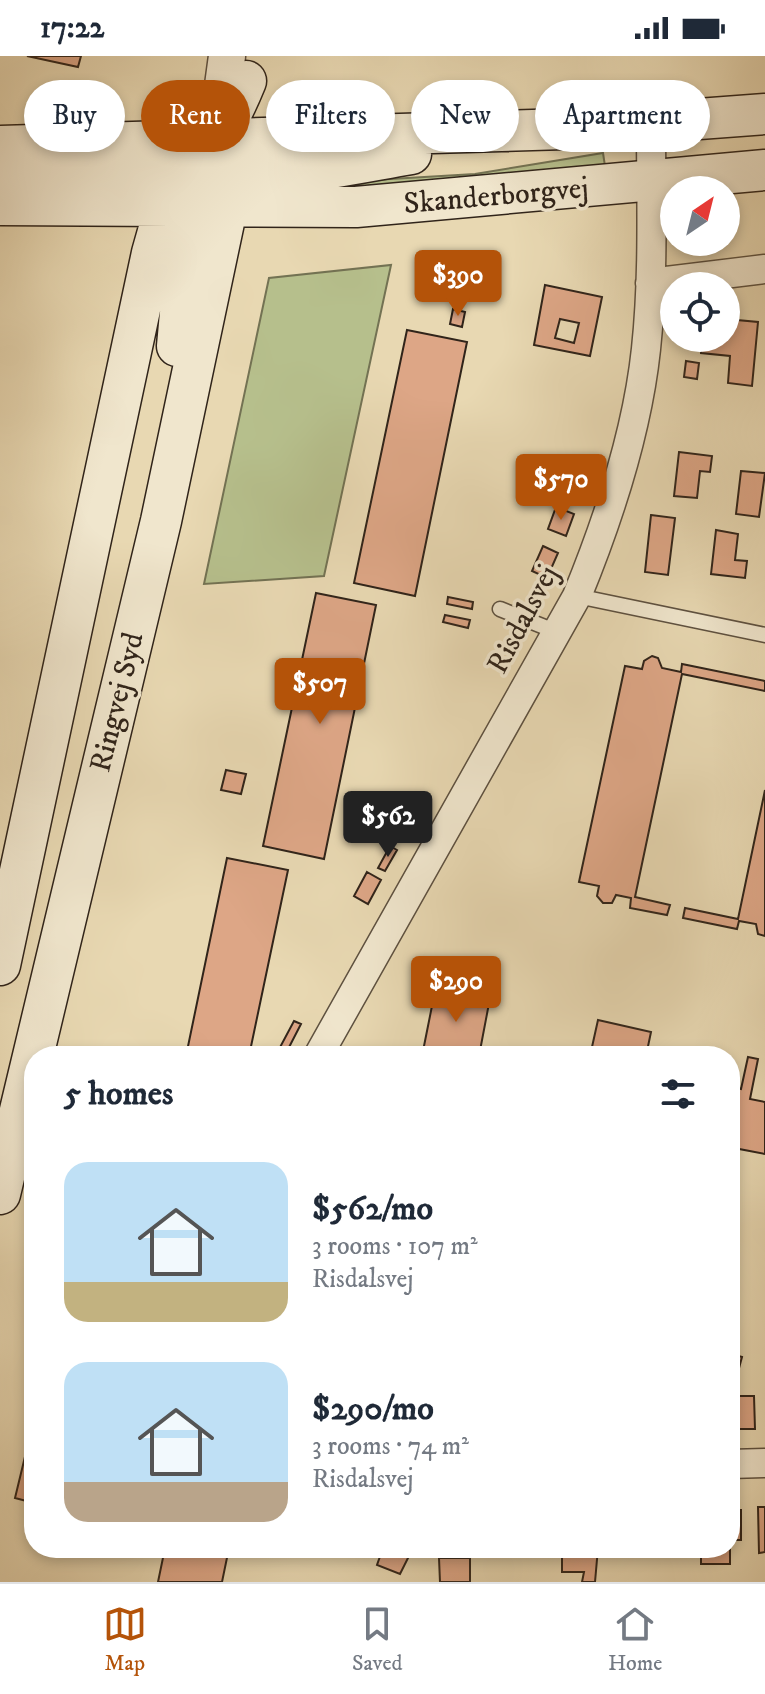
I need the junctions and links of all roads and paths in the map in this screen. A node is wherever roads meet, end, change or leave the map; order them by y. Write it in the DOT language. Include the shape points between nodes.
graph roads {
  1 [pos="206,56"];
  2 [pos="241,64"];
  3 [pos="765,114"];
  4 [pos="710,118"];
  5 [pos="535,133"];
  6 [pos="0,146"];
  7 [pos="651,152"];
  8 [pos="765,170"];
  9 [pos="203,174"];
  10 [pos="651,180"];
  11 [pos="0,183"];
  12 [pos="0,205"];
  13 [pos="765,269"];
  14 [pos="650,283"];
  15 [pos="577,596"];
  16 [pos="500,609"];
  17 [pos="557,632"];
  18 [pos="765,635"];
  19 [pos="0,965"];
  20 [pos="35,1046"];
  21 [pos="323,1046"];
  22 [pos="24,1094"];
  23 [pos="0,1194"];
  24 [pos="765,1463"];
  25 [pos="740,1464"];
  1 -- 9 [label="street"];
  2 -- 9 [label="main road" via="233,111"];
  3 -- 4 [label="main road, Skanderborgvej"];
  5 -- 9 [label="main road, Skanderborgvej"];
  6 -- 9 [label="main road, Skanderborgvej"];
  7 -- 10 [label="street, Risdalsvej"];
  8 -- 10 [label="main road, Skanderborgvej"];
  9 -- 10 [label="main road, Skanderborgvej" via="442,201"];
  9 -- 11 [label="main road"];
  9 -- 12 [label="main road, Skanderborgvej"];
  9 -- 19 [label="main road, Ringvej Syd" via="152,253"];
  9 -- 20 [label="main road, Ringvej Syd" via="161,521"];
  10 -- 14 [label="street, Risdalsvej"];
  13 -- 14 [label="street"];
  14 -- 15 [label="street, Risdalsvej" via="632,425 605,527"];
  15 -- 17 [label="street, Risdalsvej"];
  15 -- 18 [label="lane"];
  16 -- 17 [label="lane"];
  17 -- 21 [label="street, Risdalsvej"];
  22 -- 23 [label="main road, Ringvej Syd"];
  24 -- 25 [label="street"];
}
